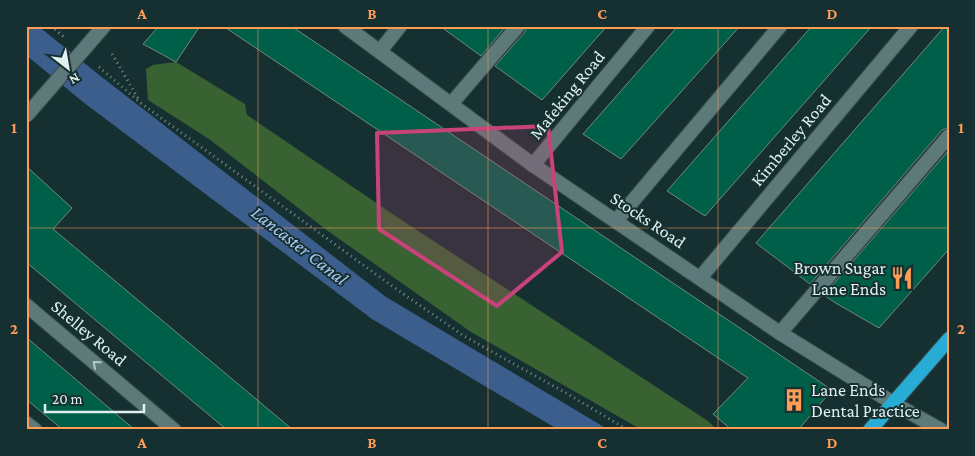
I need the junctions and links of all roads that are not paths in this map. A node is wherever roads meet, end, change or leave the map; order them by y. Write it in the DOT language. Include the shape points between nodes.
graph roads {
  1 [pos="345,26"];
  2 [pos="400,26"];
  3 [pos="518,26"];
  4 [pos="648,26"];
  5 [pos="780,26"];
  6 [pos="911,26"];
  7 [pos="101,29"];
  8 [pos="380,51"];
  9 [pos="451,104"];
  10 [pos="26,116"];
  11 [pos="949,136"];
  12 [pos="534,165"];
  13 [pos="616,221"];
  14 [pos="700,278"];
  15 [pos="27,308"];
  16 [pos="780,333"];
  17 [pos="949,339"];
  18 [pos="893,403"];
  19 [pos="26,423"];
  20 [pos="35,430"];
  21 [pos="174,430"];
  22 [pos="870,430"];
  23 [pos="941,430"];
  1 -- 8 [label="street, Stocks Road"];
  2 -- 8 [label="street"];
  3 -- 9 [label="street"];
  4 -- 12 [label="street, Mafeking Road"];
  5 -- 13 [label="street"];
  6 -- 14 [label="street, Kimberley Road"];
  7 -- 10 [label="street, bridge"];
  8 -- 9 [label="street, Stocks Road"];
  9 -- 12 [label="street, Stocks Road"];
  11 -- 16 [label="street"];
  12 -- 13 [label="street, Stocks Road"];
  13 -- 14 [label="street, Stocks Road"];
  14 -- 16 [label="street, Stocks Road"];
  21 -- 15 [label="street, Shelley Road, one-way"];
  16 -- 18 [label="street, Stocks Road"];
  17 -- 18 [label="highway"];
  18 -- 22 [label="highway"];
  18 -- 23 [label="street, Stocks Road"];
  19 -- 20 [label="street"];
}
